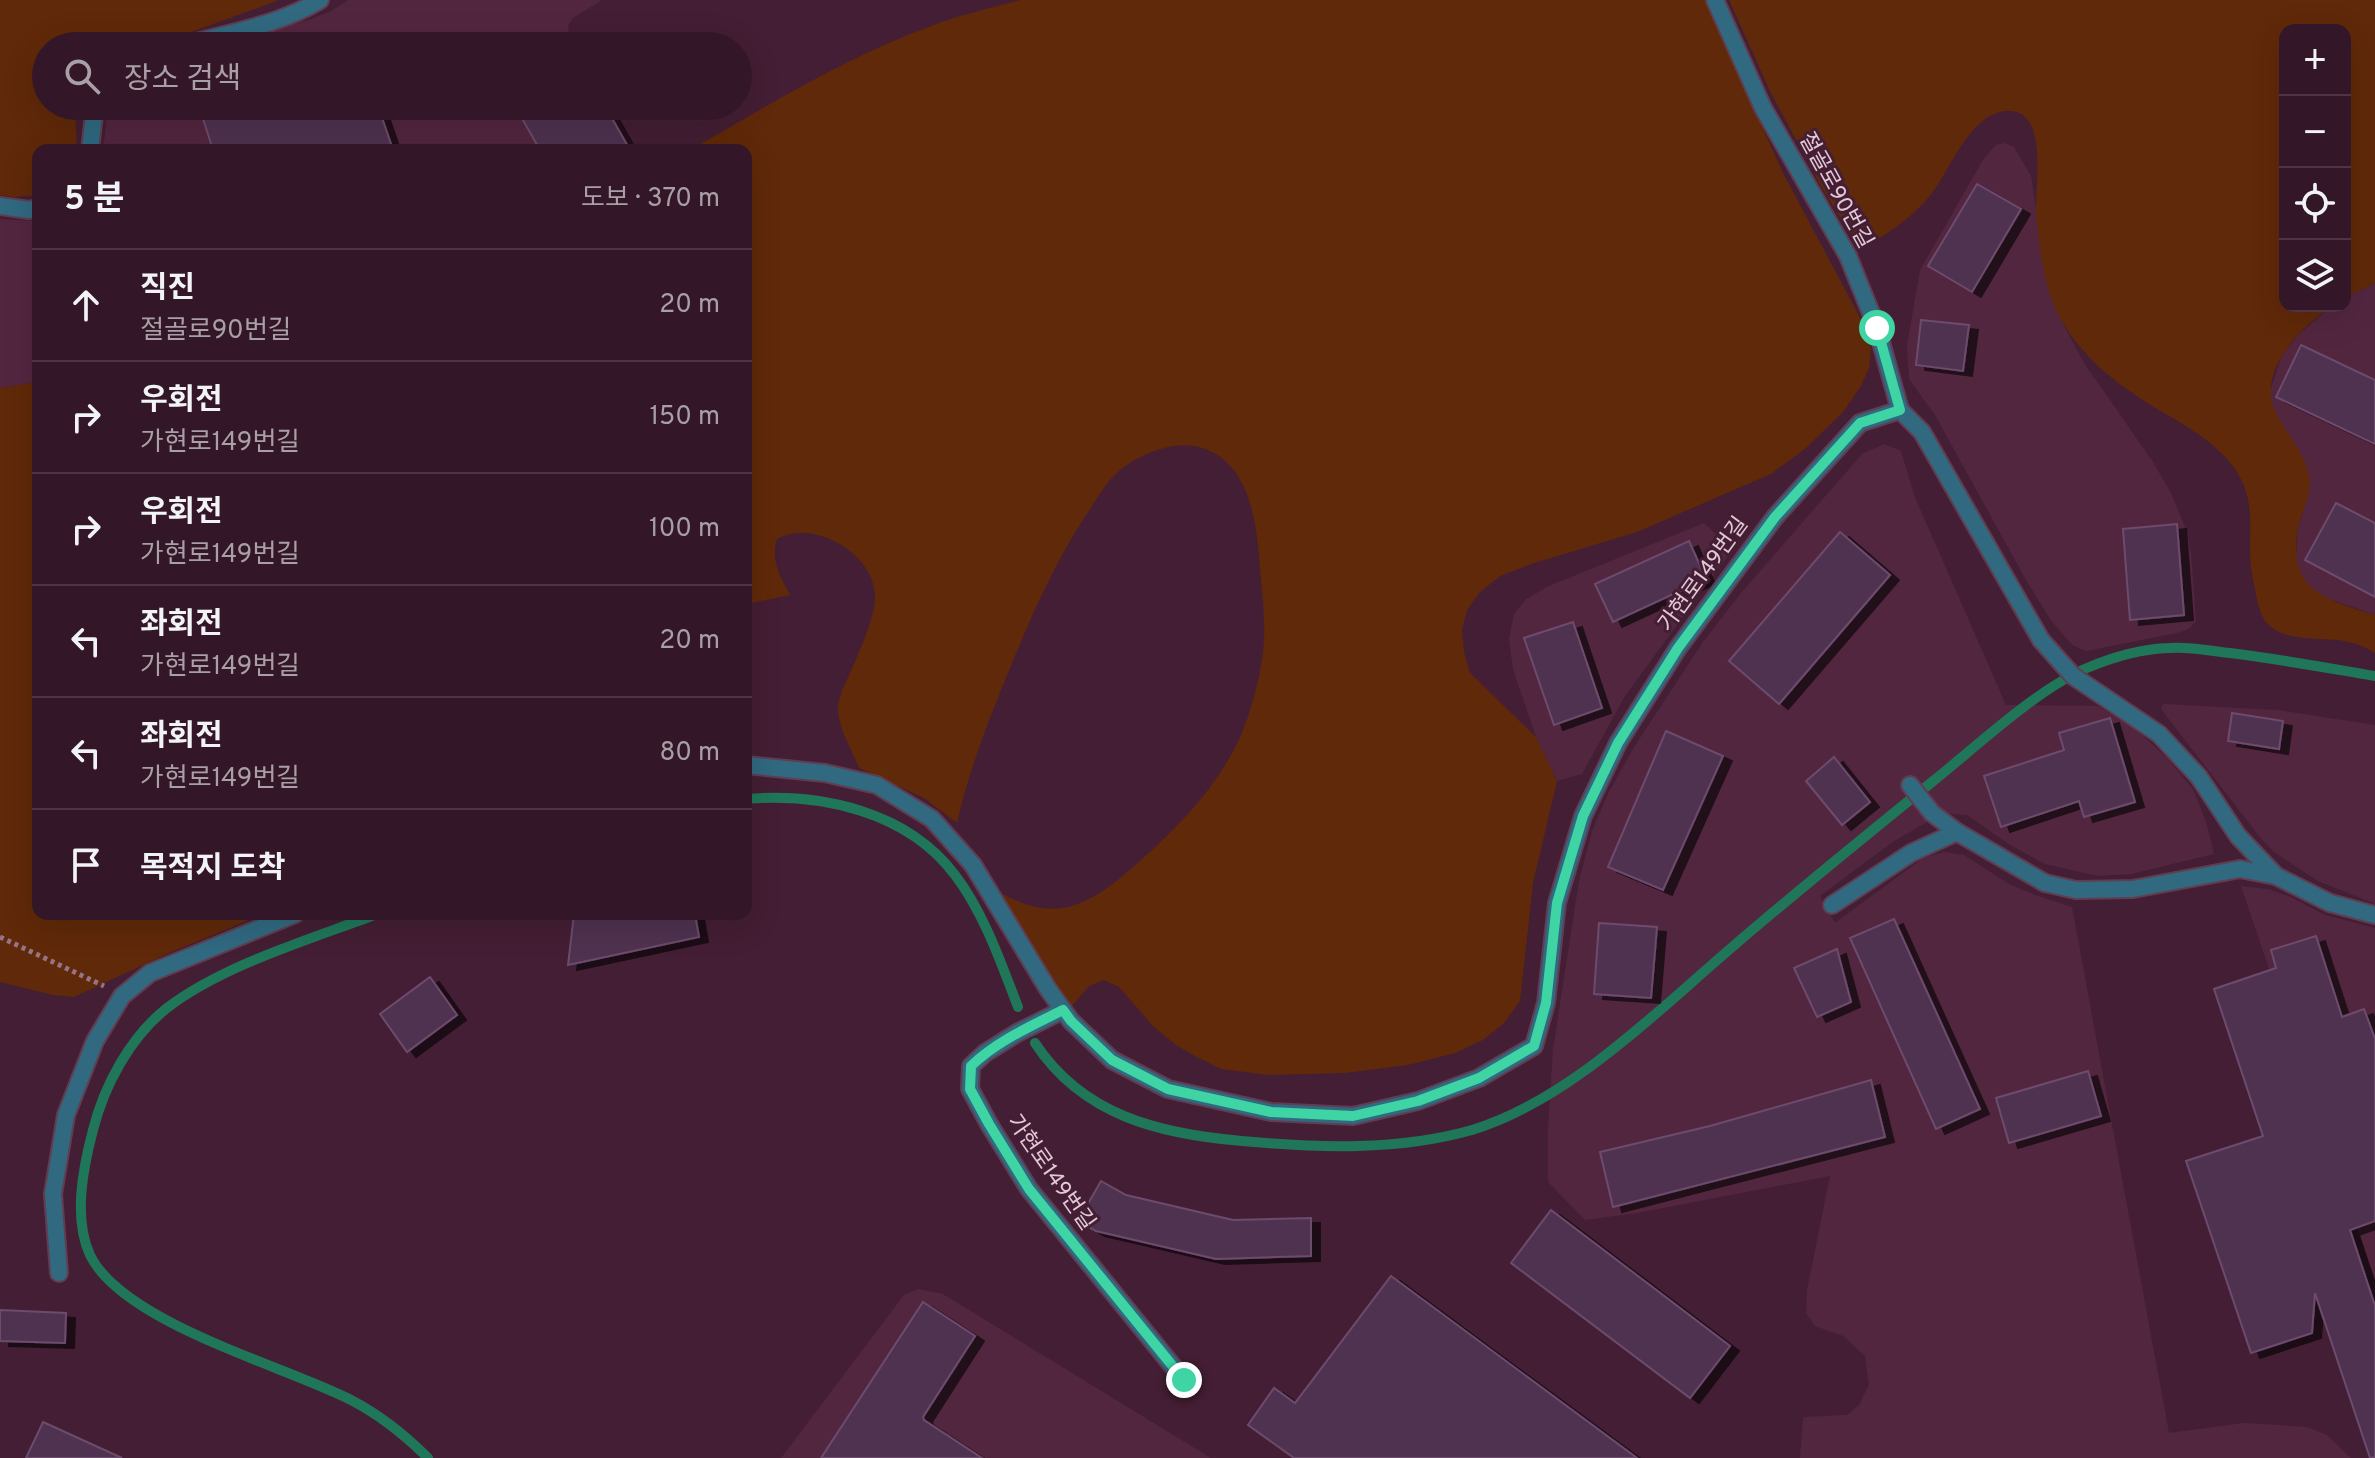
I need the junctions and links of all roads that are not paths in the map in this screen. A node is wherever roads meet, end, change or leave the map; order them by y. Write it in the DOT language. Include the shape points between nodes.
graph roads {
  1 [pos="320,0"];
  2 [pos="1715,0"];
  3 [pos="228,32"];
  4 [pos="93,120"];
  5 [pos="91,144"];
  6 [pos="0,206"];
  7 [pos="32,209"];
  8 [pos="1900,410"];
  9 [pos="752,766"];
  10 [pos="1910,785"];
  11 [pos="1957,832"];
  12 [pos="2276,876"];
  13 [pos="1832,905"];
  14 [pos="2375,915"];
  15 [pos="280,920"];
  16 [pos="1063,1010"];
  17 [pos="59,1273"];
  18 [pos="1184,1380"];
  1 -- 3 [label="lane"];
  2 -- 8 [label="lane, 절골로90번길" via="1763,108 1848,256 1877,328"];
  4 -- 5 [label="lane"];
  6 -- 7 [label="lane"];
  8 -- 12 [label="lane" via="1922,432 2041,640 2073,676 2159,734"];
  8 -- 16 [label="lane, 가현로149번길" via="1860,423 1775,517 1678,648 1618,743 1583,816 1557,903 1546,1003 1534,1046 1479,1078 1418,1101 1353,1116 1271,1112 1168,1089 1112,1060"];
  9 -- 16 [label="lane, 가현로149번길" via="877,785 932,819 973,865"];
  10 -- 11 [label="lane" via="1932,813"];
  11 -- 12 [label="lane" via="2045,883 2076,890 2133,889 2240,869"];
  11 -- 13 [label="lane" via="1911,853"];
  12 -- 14 [label="lane" via="2330,903"];
  15 -- 17 [label="lane" via="150,973 122,996 95,1041 66,1115 53,1194"];
  16 -- 18 [label="lane, 가현로149번길" via="985,1053 971,1066 970,1089 1029,1189"];
}
